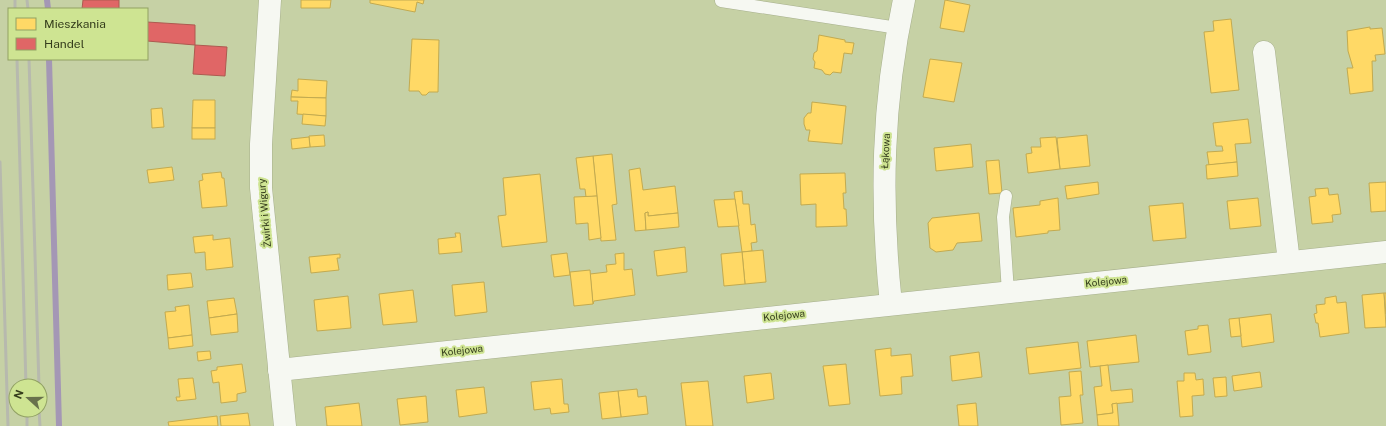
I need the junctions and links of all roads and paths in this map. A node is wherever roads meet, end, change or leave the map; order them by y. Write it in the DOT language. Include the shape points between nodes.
graph roads {
  1 [pos="270,0"];
  2 [pos="904,0"];
  3 [pos="721,1"];
  4 [pos="898,28"];
  5 [pos="1264,52"];
  6 [pos="1006,196"];
  7 [pos="1386,252"];
  8 [pos="1289,262"];
  9 [pos="1008,292"];
  10 [pos="891,304"];
  11 [pos="279,370"];
  12 [pos="285,426"];
  1 -- 11 [label="street, Żwirki i Wigury" via="261,144 261,188"];
  2 -- 4 [label="street, Łąkowa"];
  3 -- 4 [label="lane"];
  4 -- 10 [label="street, Łąkowa" via="890,81 883,183 885,247"];
  5 -- 8 [label="street"];
  6 -- 9 [label="lane" via="1003,217"];
  7 -- 8 [label="street, Kolejowa"];
  8 -- 9 [label="street, Kolejowa"];
  9 -- 10 [label="street, Kolejowa"];
  10 -- 11 [label="street, Kolejowa"];
  11 -- 12 [label="street, Żwirki i Wigury"];
}
